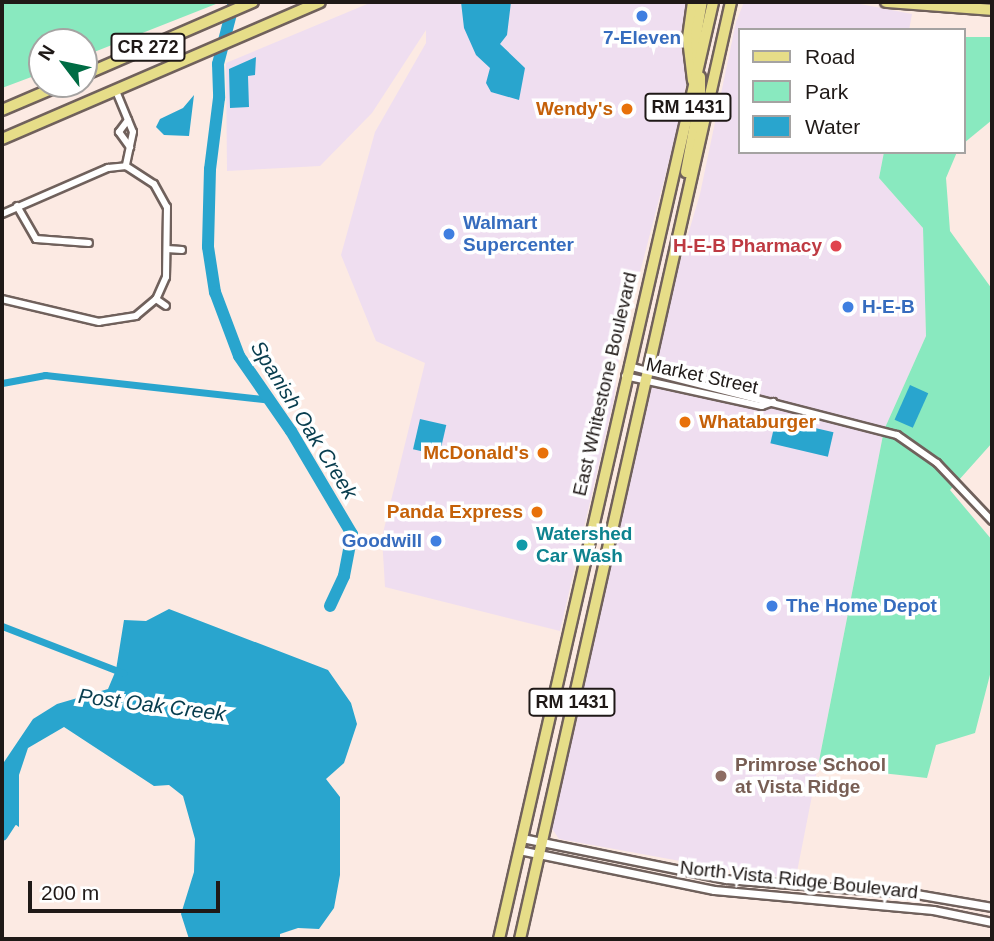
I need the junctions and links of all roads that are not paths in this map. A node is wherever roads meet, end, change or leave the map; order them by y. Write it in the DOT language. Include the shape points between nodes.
graph roads {
  1 [pos="253,2"];
  2 [pos="320,2"];
  3 [pos="693,2"];
  4 [pos="702,2"];
  5 [pos="713,2"];
  6 [pos="731,2"];
  7 [pos="737,2"];
  8 [pos="886,2"];
  9 [pos="304,5"];
  10 [pos="992,10"];
  11 [pos="729,15"];
  12 [pos="98,69"];
  13 [pos="699,69"];
  14 [pos="694,86"];
  15 [pos="116,91"];
  16 [pos="30,98"];
  17 [pos="2,110"];
  18 [pos="128,120"];
  19 [pos="2,139"];
  20 [pos="130,147"];
  21 [pos="126,166"];
  22 [pos="17,206"];
  23 [pos="2,214"];
  24 [pos="89,243"];
  25 [pos="167,249"];
  26 [pos="182,250"];
  27 [pos="672,255"];
  28 [pos="2,299"];
  29 [pos="156,299"];
  30 [pos="166,306"];
  31 [pos="626,371"];
  32 [pos="644,375"];
  33 [pos="773,402"];
  34 [pos="992,521"];
  35 [pos="522,838"];
  36 [pos="541,842"];
  37 [pos="519,850"];
  38 [pos="539,854"];
  39 [pos="992,907"];
  40 [pos="992,922"];
  41 [pos="499,939"];
  42 [pos="520,939"];
  1 -- 12 [label="main road, CR 272"];
  2 -- 9 [label="main road"];
  3 -- 14 [label="main road" via="688,39"];
  4 -- 13 [label="main road" via="696,35"];
  5 -- 13 [label="main road, East Whitestone Boulevard / RM 1431"];
  6 -- 11 [label="main road, East Whitestone Boulevard / RM 1431"];
  7 -- 11 [label="main road"];
  8 -- 10 [label="main road"];
  9 -- 15 [label="main road"];
  11 -- 27 [label="main road, East Whitestone Boulevard / RM 1431"];
  13 -- 14 [label="main road, East Whitestone Boulevard / RM 1431"];
  13 -- 27 [label="main road" via="700,98 670,241"];
  14 -- 31 [label="main road, East Whitestone Boulevard / RM 1431"];
  15 -- 18 [label="street"];
  15 -- 19 [label="main road"];
  16 -- 17 [label="main road"];
  18 -- 20 [label="street" via="133,132"];
  18 -- 20 [label="street" via="119,132"];
  20 -- 21 [label="street"];
  21 -- 22 [label="street" via="108,168"];
  21 -- 25 [label="street" via="154,184 164,198"];
  22 -- 23 [label="street"];
  22 -- 24 [label="street" via="37,239"];
  25 -- 26 [label="street"];
  25 -- 29 [label="street" via="166,277"];
  27 -- 32 [label="main road, East Whitestone Boulevard / RM 1431"];
  28 -- 29 [label="street" via="107,323 136,316"];
  29 -- 30 [label="street"];
  31 -- 32 [label="street, Market Street"];
  31 -- 32 [label="street, Market Street"];
  31 -- 35 [label="main road, East Whitestone Boulevard / RM 1431"];
  32 -- 33 [label="street, Market Street"];
  32 -- 33 [label="street, Market Street" via="762,406"];
  32 -- 36 [label="main road, East Whitestone Boulevard / RM 1431"];
  33 -- 34 [label="street, Market Street" via="897,435 937,463"];
  35 -- 36 [label="street, North Vista Ridge Boulevard"];
  35 -- 37 [label="main road, East Whitestone Boulevard / RM 1431"];
  36 -- 38 [label="main road, East Whitestone Boulevard / RM 1431"];
  36 -- 39 [label="street, North Vista Ridge Boulevard" via="726,879 916,894"];
  37 -- 38 [label="street, North Vista Ridge Boulevard"];
  37 -- 41 [label="main road, East Whitestone Boulevard / RM 1431"];
  38 -- 40 [label="street, North Vista Ridge Boulevard" via="714,890 933,910"];
  38 -- 42 [label="main road, East Whitestone Boulevard / RM 1431"];
}
